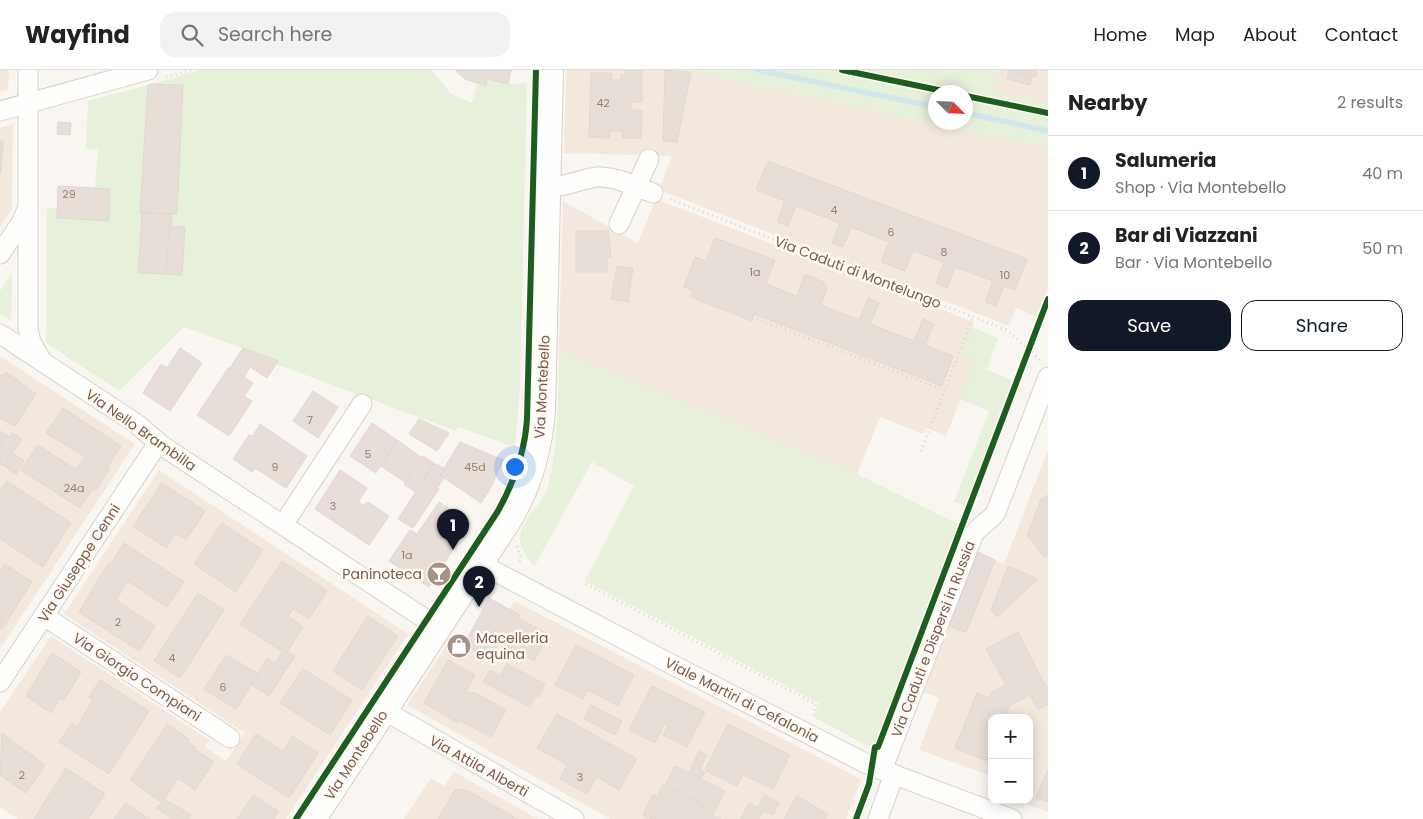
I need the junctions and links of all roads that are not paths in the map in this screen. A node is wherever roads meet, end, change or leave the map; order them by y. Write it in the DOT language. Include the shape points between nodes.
graph roads {
  1 [pos="28,70"];
  2 [pos="551,70"];
  3 [pos="156,74"];
  4 [pos="30,103"];
  5 [pos="0,111"];
  6 [pos="649,159"];
  7 [pos="548,187"];
  8 [pos="645,190"];
  9 [pos="29,198"];
  10 [pos="619,224"];
  11 [pos="0,254"];
  12 [pos="0,334"];
  13 [pos="49,367"];
  14 [pos="1046,372"];
  15 [pos="362,404"];
  16 [pos="158,443"];
  17 [pos="282,525"];
  18 [pos="481,564"];
  19 [pos="44,616"];
  20 [pos="439,628"];
  21 [pos="0,682"];
  22 [pos="385,711"];
  23 [pos="230,738"];
  24 [pos="888,772"];
  25 [pos="314,819"];
  26 [pos="574,819"];
  27 [pos="878,819"];
  28 [pos="1012,819"];
  1 -- 4 [label="street"];
  2 -- 7 [label="street, Via Montebello"];
  3 -- 4 [label="street"];
  4 -- 5 [label="street"];
  4 -- 9 [label="street"];
  6 -- 8 [label="street"];
  7 -- 8 [label="street" via="566,187 598,177"];
  7 -- 18 [label="street, Via Montebello" via="543,410 538,451 521,498"];
  8 -- 10 [label="street"];
  9 -- 11 [label="street" via="20,223"];
  9 -- 13 [label="street" via="29,331 35,351"];
  12 -- 13 [label="street, Via Nello Brambilla"];
  13 -- 16 [label="street, Via Nello Brambilla" via="137,424"];
  14 -- 24 [label="street, Via Caduti e Dispersi in Russia" via="996,512 977,528 973,536"];
  15 -- 17 [label="street"];
  16 -- 17 [label="street, Via Nello Brambilla"];
  16 -- 19 [label="street, Via Giuseppe Cenni"];
  17 -- 20 [label="street, Via Nello Brambilla"];
  18 -- 20 [label="street, Via Montebello"];
  18 -- 24 [label="street, Viale Martiri di Cefalonia" via="727,693"];
  19 -- 21 [label="street, Via Giuseppe Cenni"];
  19 -- 23 [label="street, Via Giorgio Compiani"];
  20 -- 22 [label="street, Via Montebello"];
  22 -- 25 [label="street, Via Montebello"];
  22 -- 26 [label="street, Via Attila Alberti"];
  24 -- 27 [label="street, Via Caduti e Dispersi in Russia"];
  24 -- 28 [label="street, Viale Martiri di Cefalonia"];
}
